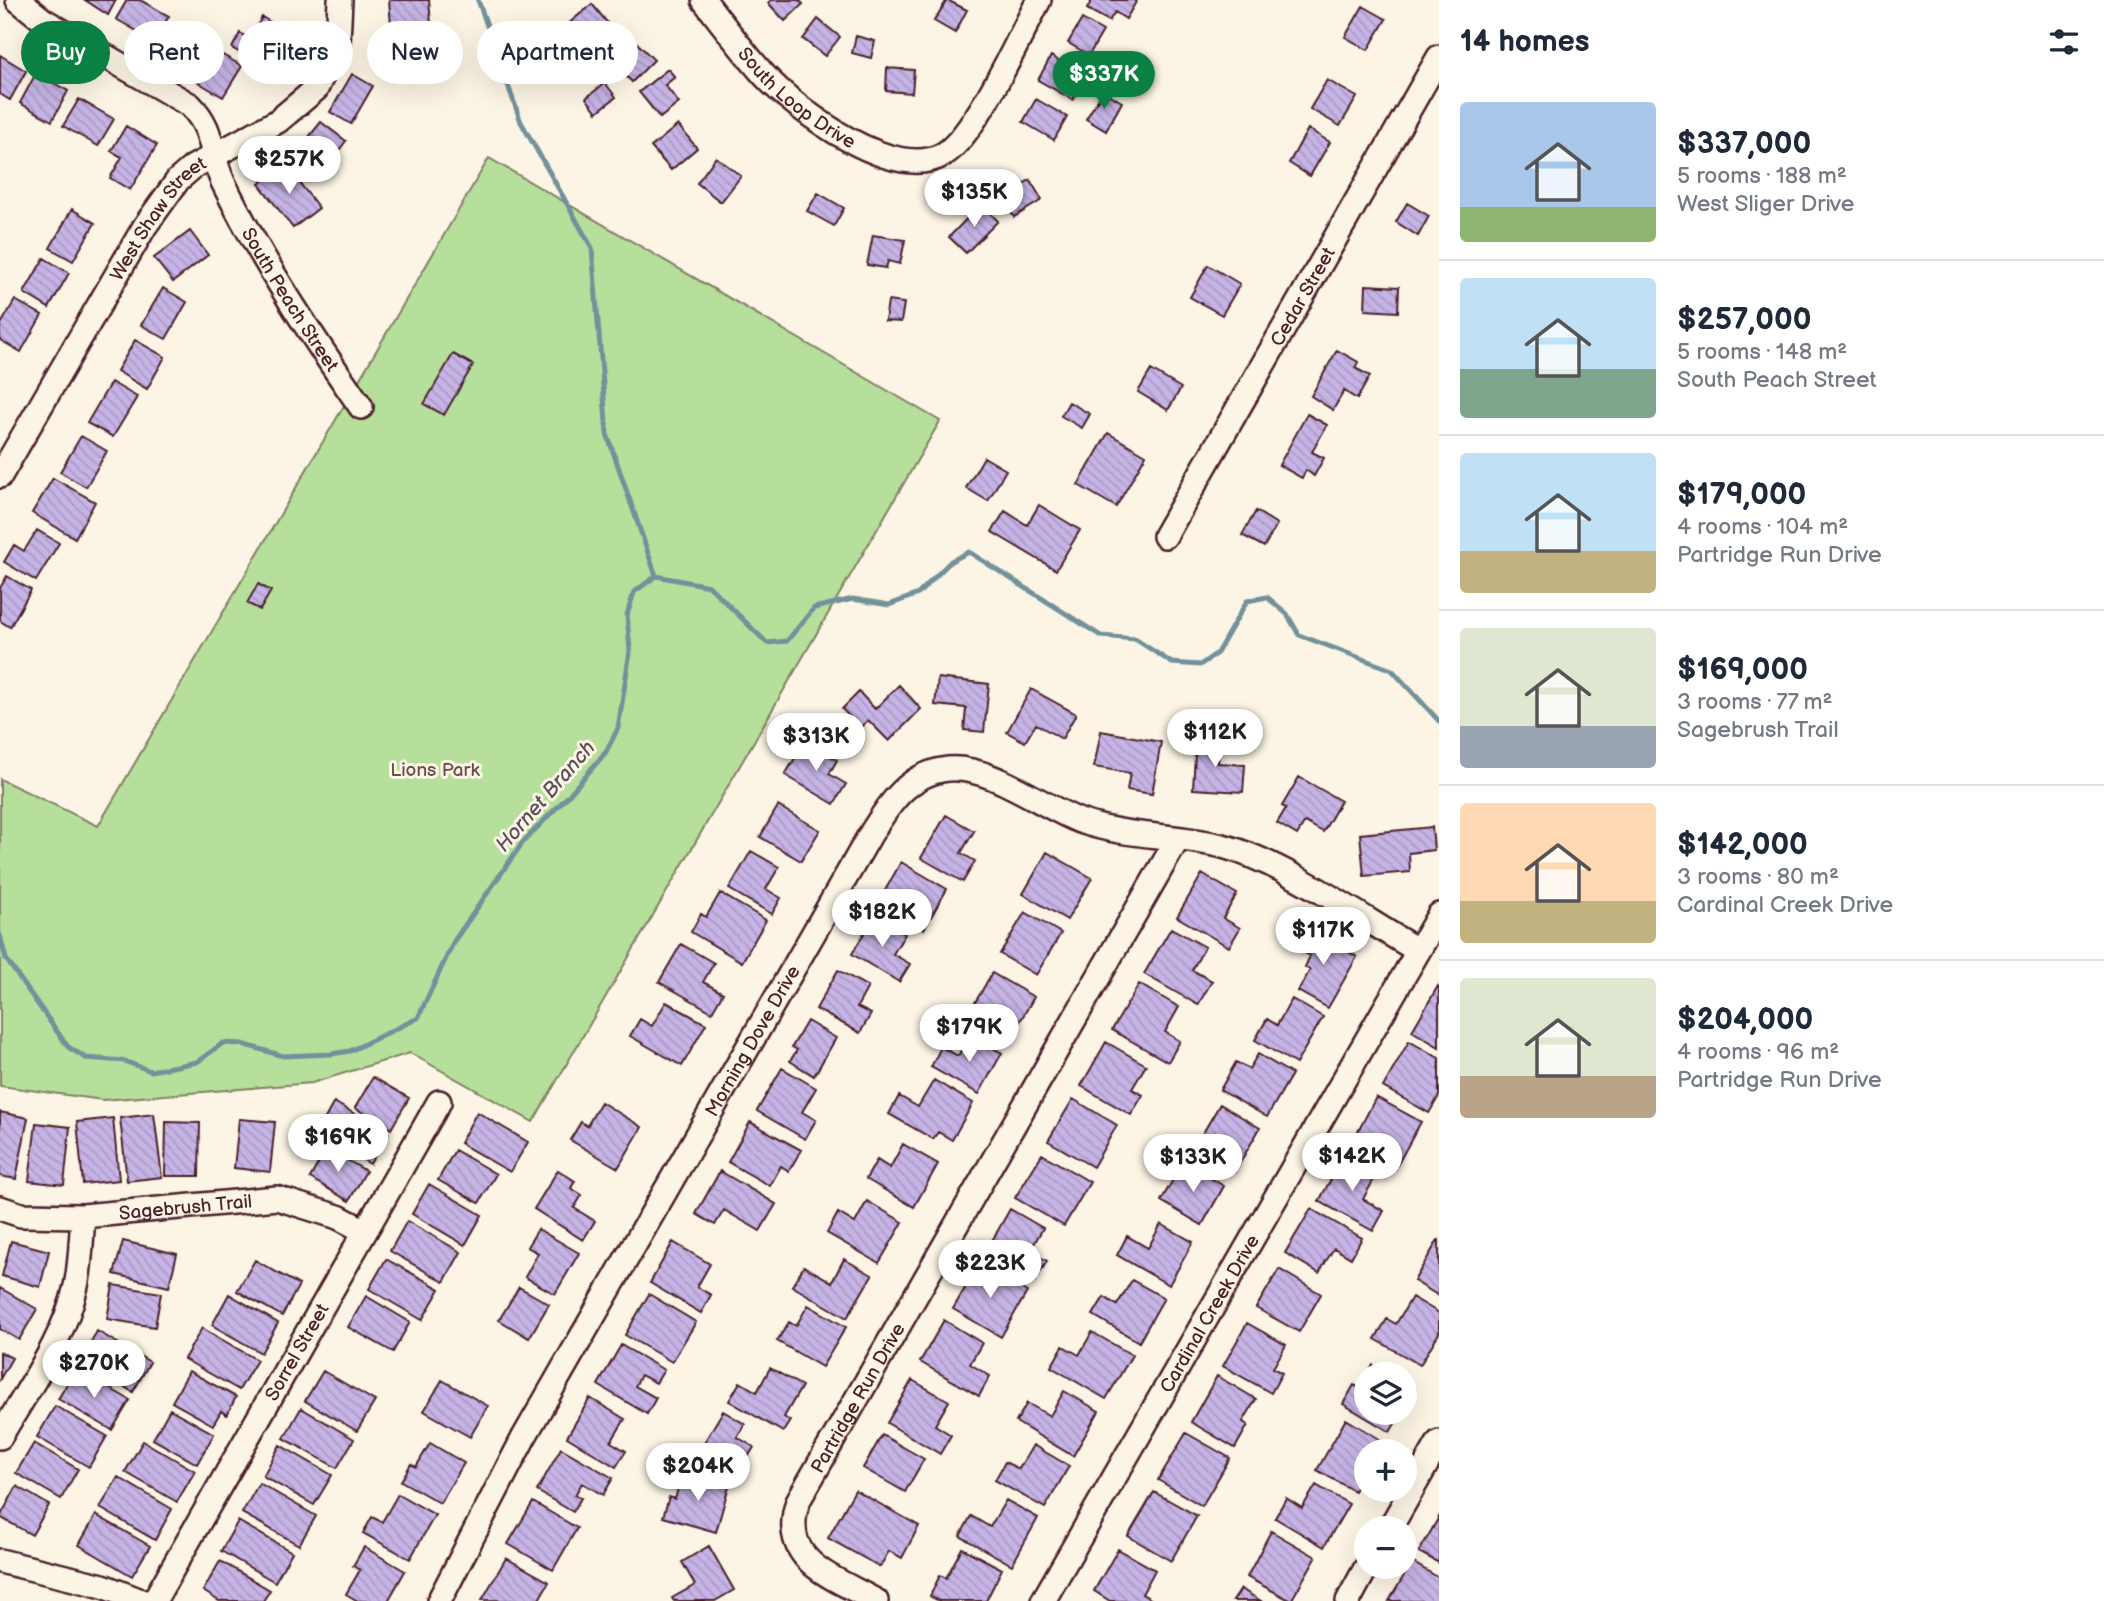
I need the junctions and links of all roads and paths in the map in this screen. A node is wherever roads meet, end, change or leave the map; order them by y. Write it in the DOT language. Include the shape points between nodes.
graph roads {
  1 [pos="18,0"];
  2 [pos="340,0"];
  3 [pos="704,0"];
  4 [pos="1039,0"];
  5 [pos="1439,57"];
  6 [pos="213,157"];
  7 [pos="361,407"];
  8 [pos="0,476"];
  9 [pos="1165,536"];
  10 [pos="1177,840"];
  11 [pos="1439,915"];
  12 [pos="1417,950"];
  13 [pos="439,1102"];
  14 [pos="0,1208"];
  15 [pos="83,1216"];
  16 [pos="365,1231"];
  17 [pos="0,1437"];
  18 [pos="1439,1442"];
  19 [pos="1397,1516"];
  20 [pos="0,1561"];
  21 [pos="1360,1579"];
  22 [pos="141,1601"];
  23 [pos="153,1601"];
  24 [pos="439,1601"];
  25 [pos="876,1601"];
  26 [pos="1043,1601"];
  27 [pos="1348,1601"];
  1 -- 6 [label="street, South Peach Street" via="43,20 190,105 211,134"];
  2 -- 6 [label="street, West Shaw Street" via="338,42 316,89 278,121"];
  3 -- 4 [label="street, South Loop Drive" via="786,96 872,151 916,163 943,154 957,142"];
  5 -- 9 [label="street, Cedar Street"];
  6 -- 7 [label="street, South Peach Street" via="223,183 290,299"];
  6 -- 8 [label="street, West Shaw Street" via="178,180 163,200"];
  10 -- 12 [label="street, Morning Dove Drive" via="1200,841 1250,855"];
  10 -- 24 [label="street, Morning Dove Drive" via="1083,822 968,771 948,769 905,786 870,835 536,1416"];
  10 -- 25 [label="street, Partridge Run Drive" via="798,1501 792,1520 799,1552"];
  11 -- 12 [label="street, Cardinal Creek Drive"];
  12 -- 26 [label="street, Cardinal Creek Drive"];
  13 -- 16 [label="street, Sorrel Street"];
  14 -- 15 [label="street, Sagebrush Trail" via="21,1215"];
  15 -- 16 [label="street, Sagebrush Trail" via="277,1198 338,1217"];
  15 -- 17 [label="street" via="69,1308"];
  16 -- 23 [label="street, Sorrel Street"];
  18 -- 19 [label="street"];
  20 -- 22 [label="street" via="103,1586"];
  21 -- 27 [label="street"];
}
